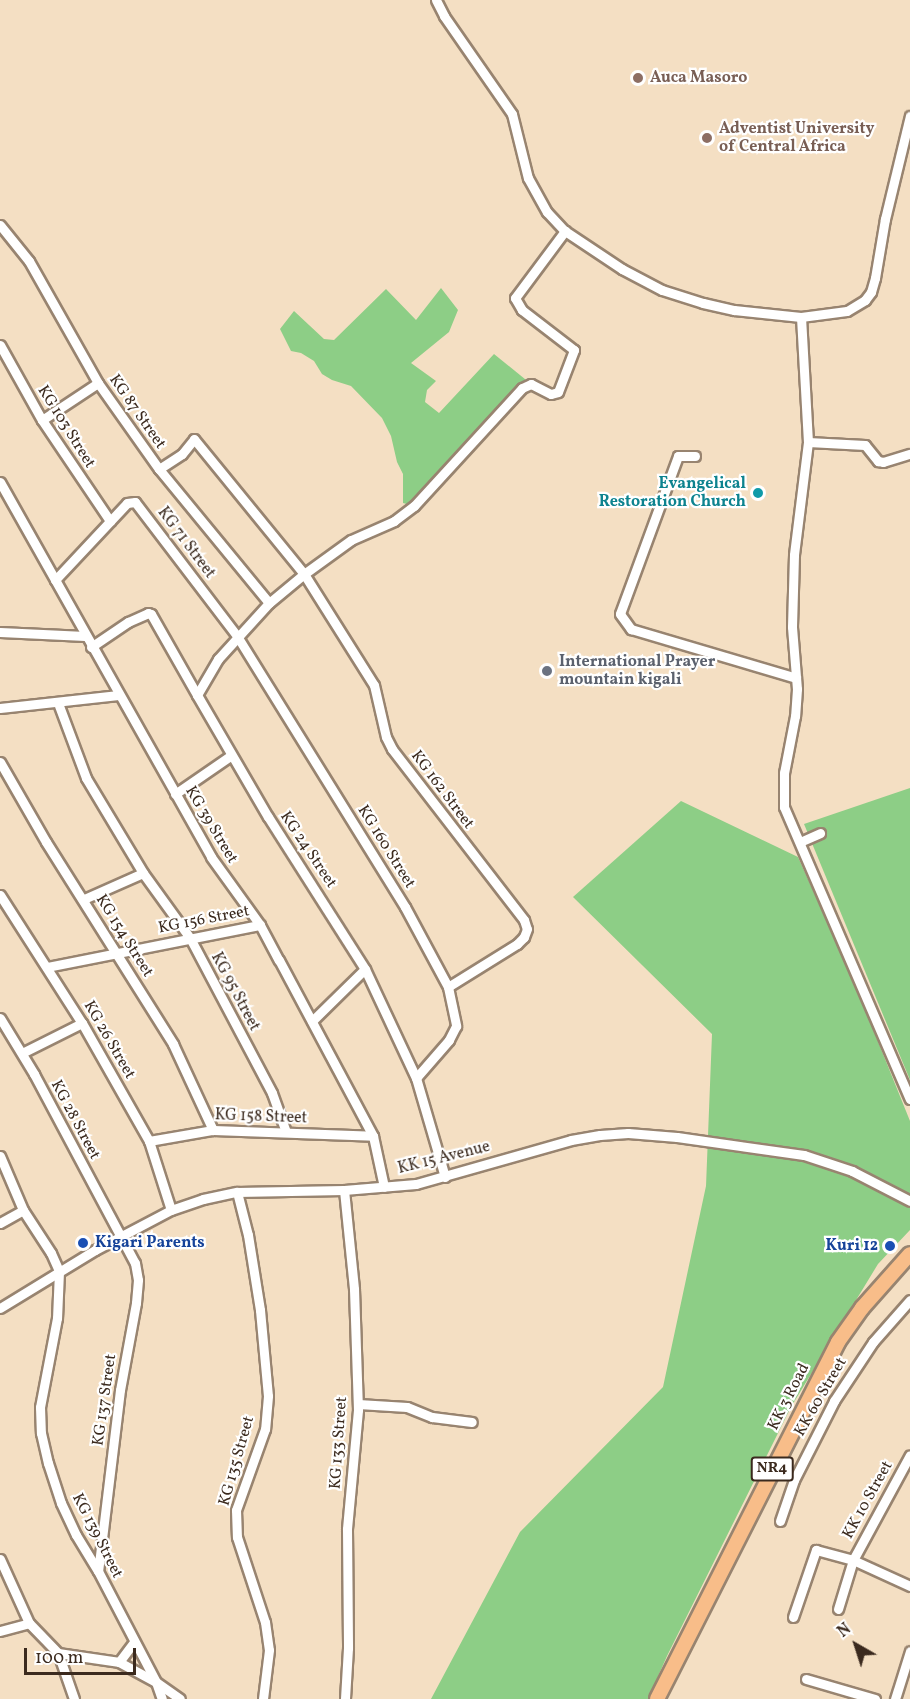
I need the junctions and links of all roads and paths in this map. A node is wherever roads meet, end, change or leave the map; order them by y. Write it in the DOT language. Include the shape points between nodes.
graph roads {
  1 [pos="436,0"];
  2 [pos="910,116"];
  3 [pos="0,225"];
  4 [pos="566,231"];
  5 [pos="801,317"];
  6 [pos="0,345"];
  7 [pos="98,383"];
  8 [pos="42,420"];
  9 [pos="808,442"];
  10 [pos="910,454"];
  11 [pos="695,456"];
  12 [pos="159,469"];
  13 [pos="0,482"];
  14 [pos="110,521"];
  15 [pos="304,574"];
  16 [pos="55,580"];
  17 [pos="269,603"];
  18 [pos="0,632"];
  19 [pos="85,636"];
  20 [pos="237,636"];
  21 [pos="91,647"];
  22 [pos="796,678"];
  23 [pos="118,695"];
  24 [pos="197,695"];
  25 [pos="58,703"];
  26 [pos="0,708"];
  27 [pos="230,756"];
  28 [pos="0,762"];
  29 [pos="175,794"];
  30 [pos="820,833"];
  31 [pos="800,842"];
  32 [pos="143,873"];
  33 [pos="0,895"];
  34 [pos="84,899"];
  35 [pos="260,925"];
  36 [pos="190,938"];
  37 [pos="117,952"];
  38 [pos="47,967"];
  39 [pos="365,969"];
  40 [pos="448,987"];
  41 [pos="0,1018"];
  42 [pos="312,1021"];
  43 [pos="82,1023"];
  44 [pos="22,1053"];
  45 [pos="417,1078"];
  46 [pos="910,1099"];
  47 [pos="213,1130"];
  48 [pos="286,1132"];
  49 [pos="373,1136"];
  50 [pos="149,1141"];
  51 [pos="0,1156"];
  52 [pos="445,1177"];
  53 [pos="384,1187"];
  54 [pos="344,1190"];
  55 [pos="237,1192"];
  56 [pos="910,1201"];
  57 [pos="23,1210"];
  58 [pos="171,1210"];
  59 [pos="0,1223"];
  60 [pos="122,1236"];
  61 [pos="910,1254"];
  62 [pos="59,1271"];
  63 [pos="910,1300"];
  64 [pos="0,1308"];
  65 [pos="358,1404"];
  66 [pos="472,1422"];
  67 [pos="910,1455"];
  68 [pos="780,1521"];
  69 [pos="0,1559"];
  70 [pos="853,1560"];
  71 [pos="98,1571"];
  72 [pos="910,1586"];
  73 [pos="838,1609"];
  74 [pos="793,1617"];
  75 [pos="29,1623"];
  76 [pos="0,1631"];
  77 [pos="134,1641"];
  78 [pos="910,1651"];
  79 [pos="58,1653"];
  80 [pos="119,1662"];
  81 [pos="806,1679"];
  82 [pos="156,1682"];
  83 [pos="74,1699"];
  84 [pos="162,1699"];
  85 [pos="180,1699"];
  86 [pos="263,1699"];
  87 [pos="345,1699"];
  88 [pos="657,1699"];
  89 [pos="875,1699"];
  90 [pos="895,1699"];
  1 -- 4 [label="street" via="512,114 535,195"];
  2 -- 5 [label="street" via="871,292 847,311"];
  3 -- 7 [label="street, KG 87 Street" via="29,261"];
  4 -- 5 [label="street" via="662,290 734,310"];
  4 -- 15 [label="street" via="515,298 522,310 574,350 558,392 551,394 531,384 522,388 414,507 394,521 351,540"];
  5 -- 9 [label="street"];
  6 -- 8 [label="street, KG 103 Street"];
  7 -- 8 [label="street"];
  7 -- 12 [label="street, KG 87 Street"];
  8 -- 14 [label="street, KG 103 Street"];
  9 -- 10 [label="street" via="865,445 883,462"];
  9 -- 22 [label="street" via="794,555 792,627"];
  11 -- 22 [label="street" via="678,456 620,614 631,629"];
  12 -- 15 [label="street" via="182,454 194,439"];
  12 -- 17 [label="street, KG 87 Street"];
  13 -- 16 [label="street, KG 39 Street"];
  14 -- 16 [label="street, KG 71 Street"];
  14 -- 20 [label="street, KG 71 Street" via="127,502 135,502"];
  15 -- 17 [label="street"];
  15 -- 40 [label="street, KG 162 Street" via="374,685 392,749 527,928 525,937 517,944"];
  16 -- 19 [label="street, KG 39 Street"];
  17 -- 20 [label="street"];
  18 -- 19 [label="street"];
  19 -- 21 [label="street, KG 39 Street"];
  20 -- 24 [label="street"];
  20 -- 40 [label="street, KG 160 Street" via="405,907"];
  21 -- 23 [label="street, KG 39 Street"];
  21 -- 24 [label="street, KG 24 Street" via="128,622 152,614"];
  22 -- 31 [label="street" via="795,716 782,792 786,816"];
  23 -- 25 [label="street"];
  23 -- 29 [label="street, KG 39 Street"];
  24 -- 27 [label="street, KG 24 Street"];
  25 -- 26 [label="street"];
  25 -- 32 [label="street, KG 95 Street" via="86,778"];
  27 -- 29 [label="street"];
  27 -- 39 [label="street, KG 24 Street"];
  28 -- 34 [label="street, KG 154 Street"];
  29 -- 35 [label="street, KG 39 Street" via="211,857"];
  30 -- 31 [label="street"];
  31 -- 46 [label="street"];
  32 -- 34 [label="street"];
  32 -- 36 [label="street, KG 95 Street"];
  33 -- 38 [label="street, KG 26 Street"];
  34 -- 37 [label="street, KG 154 Street"];
  35 -- 36 [label="street, KG 156 Street"];
  35 -- 42 [label="street, KG 39 Street"];
  36 -- 37 [label="street, KG 156 Street"];
  36 -- 48 [label="street, KG 95 Street" via="272,1093"];
  37 -- 38 [label="street, KG 156 Street"];
  37 -- 47 [label="street, KG 154 Street" via="173,1044"];
  38 -- 43 [label="street, KG 26 Street"];
  39 -- 42 [label="street"];
  39 -- 45 [label="street, KG 24 Street"];
  40 -- 45 [label="street, KG 160 Street" via="456,1026"];
  41 -- 44 [label="street, KG 28 Street"];
  42 -- 49 [label="street, KG 39 Street"];
  43 -- 44 [label="street"];
  43 -- 50 [label="street, KG 26 Street"];
  44 -- 60 [label="street, KG 28 Street"];
  45 -- 52 [label="street, KG 24 Street"];
  47 -- 48 [label="street, KG 158 Street"];
  47 -- 50 [label="street, KG 158 Street"];
  48 -- 49 [label="street, KG 158 Street"];
  49 -- 53 [label="street, KG 39 Street"];
  50 -- 58 [label="street, KG 26 Street"];
  51 -- 57 [label="street"];
  52 -- 53 [label="street, KK 15 Avenue"];
  52 -- 56 [label="street, KK 15 Avenue" via="571,1140 628,1133 804,1155 852,1171"];
  53 -- 54 [label="street, KK 15 Avenue"];
  54 -- 55 [label="street, KK 15 Avenue"];
  54 -- 65 [label="street, KG 133 Street" via="354,1289"];
  55 -- 58 [label="street, KK 15 Avenue" via="203,1198"];
  55 -- 86 [label="street, KG 135 Street" via="249,1235 268,1396 263,1438 236,1510 237,1537 265,1623 269,1650"];
  57 -- 59 [label="street"];
  57 -- 62 [label="street"];
  58 -- 60 [label="street, KK 15 Avenue"];
  60 -- 62 [label="street, KK 15 Avenue"];
  60 -- 71 [label="street, KG 137 Street" via="138,1280"];
  61 -- 88 [label="highway, KK 3 Road / NR4" via="862,1308 833,1350"];
  62 -- 64 [label="street, KK 15 Avenue"];
  62 -- 71 [label="street, KG 139 Street" via="57,1318 40,1407 41,1433 61,1503"];
  63 -- 68 [label="street, KK 60 Street" via="873,1342 834,1401 794,1480"];
  65 -- 66 [label="street" via="407,1407 432,1418"];
  65 -- 87 [label="street, KG 133 Street" via="347,1529"];
  67 -- 70 [label="street, KK 10 Street"];
  69 -- 75 [label="street"];
  70 -- 72 [label="street"];
  70 -- 73 [label="street, KK 10 Street"];
  70 -- 74 [label="street" via="820,1549 813,1553"];
  71 -- 77 [label="street, KG 139 Street"];
  75 -- 76 [label="street"];
  75 -- 79 [label="street"];
  77 -- 80 [label="street"];
  77 -- 82 [label="street, KG 139 Street"];
  78 -- 90 [label="street"];
  79 -- 80 [label="street"];
  79 -- 83 [label="street"];
  80 -- 82 [label="street"];
  81 -- 89 [label="street"];
  82 -- 84 [label="street, KG 139 Street"];
  82 -- 85 [label="street"];
}
